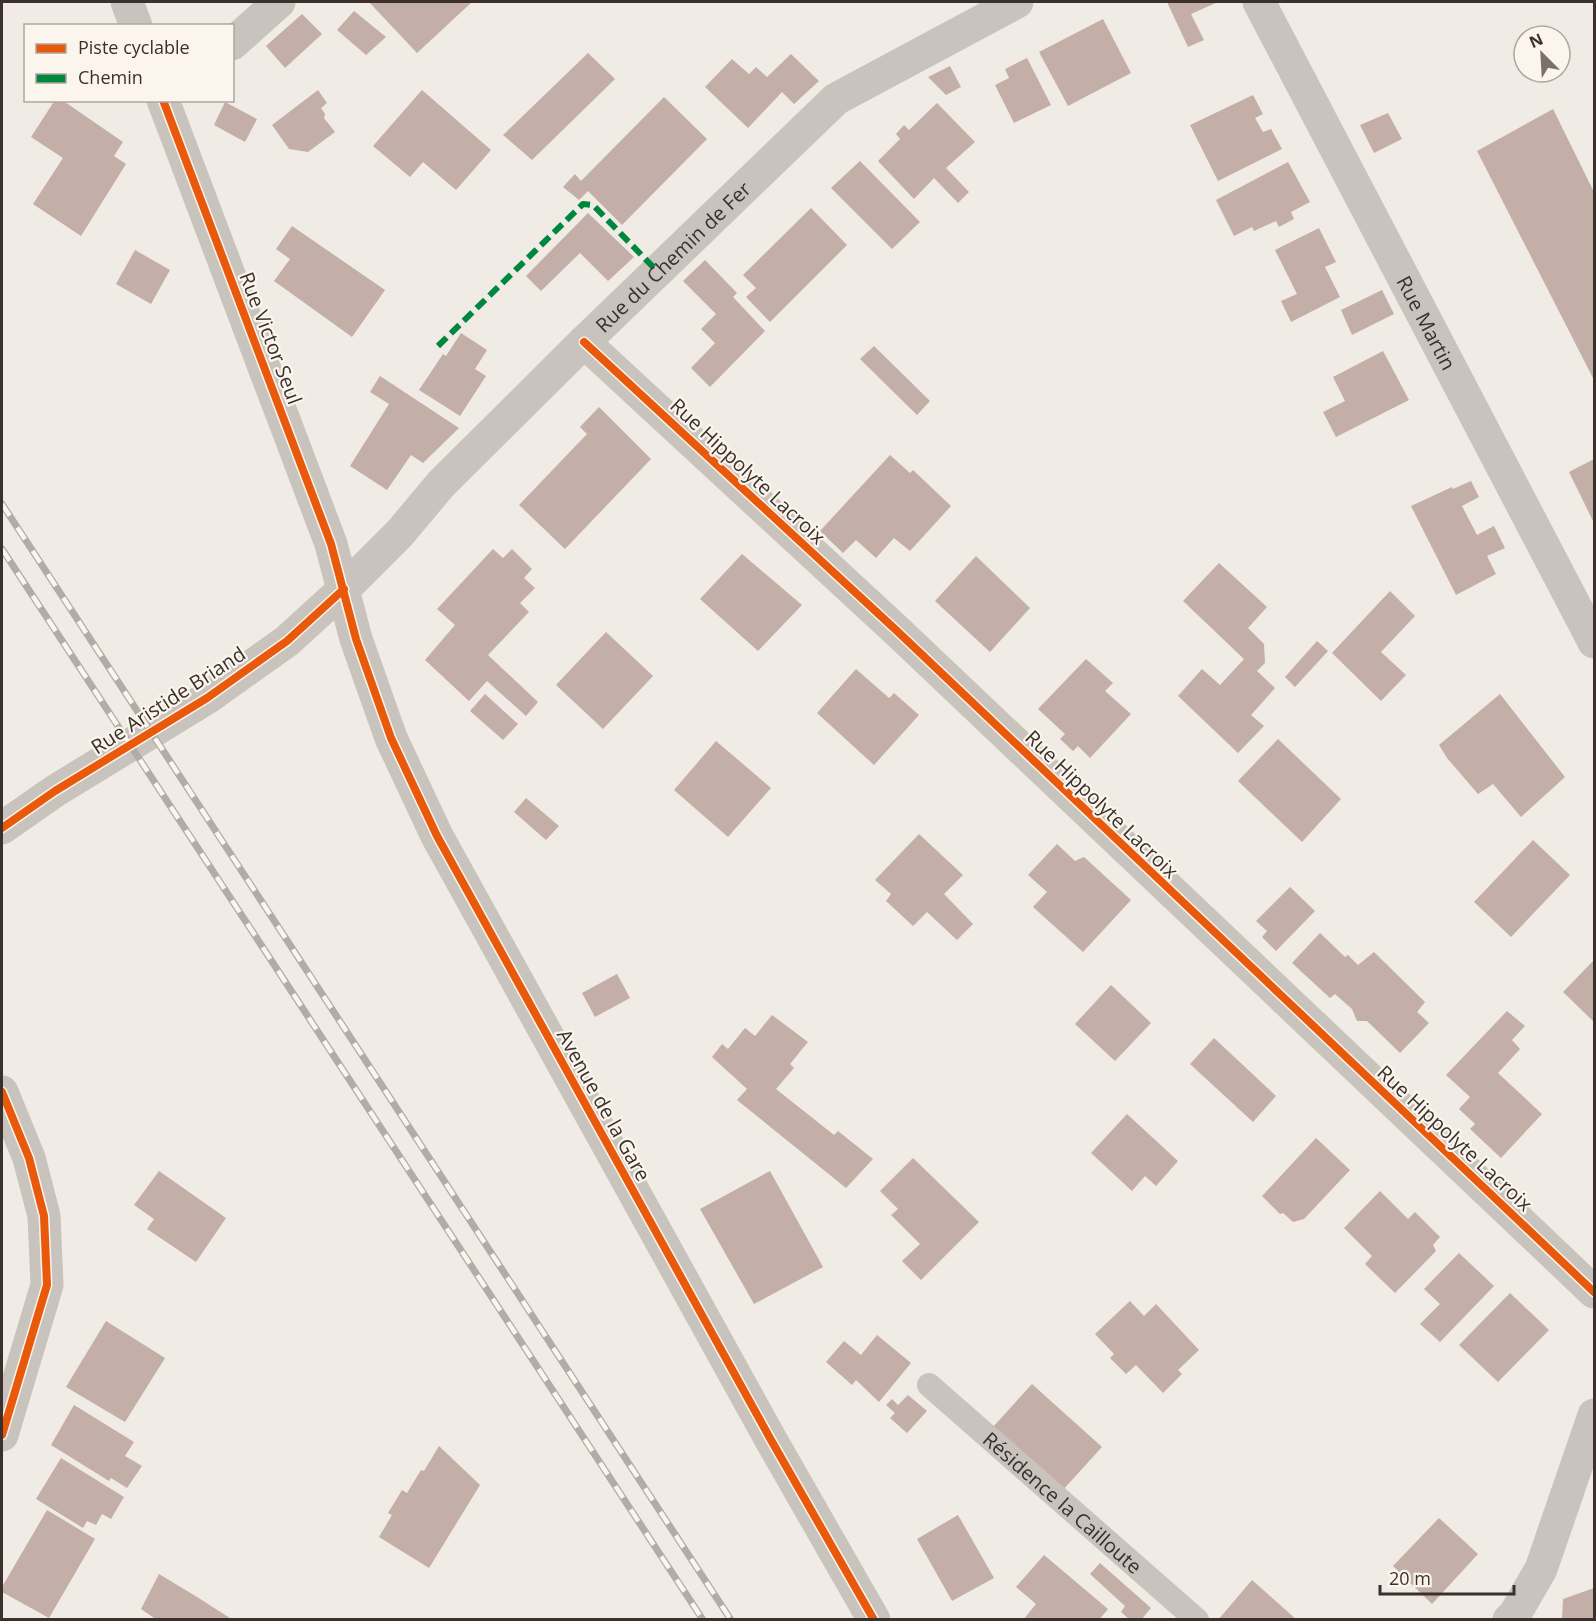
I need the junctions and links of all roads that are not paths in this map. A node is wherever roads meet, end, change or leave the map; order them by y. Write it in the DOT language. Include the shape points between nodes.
graph roads {
  1 [pos="127,2"];
  2 [pos="279,2"];
  3 [pos="1017,2"];
  4 [pos="1259,2"];
  5 [pos="135,24"];
  6 [pos="234,42"];
  7 [pos="166,102"];
  8 [pos="584,342"];
  9 [pos="344,589"];
  10 [pos="1594,642"];
  11 [pos="2,828"];
  12 [pos="2,1092"];
  13 [pos="1594,1292"];
  14 [pos="929,1385"];
  15 [pos="1594,1415"];
  16 [pos="2,1435"];
  17 [pos="1514,1618"];
  18 [pos="874,1620"];
  19 [pos="1197,1620"];
  1 -- 5 [label="street"];
  2 -- 6 [label="street"];
  3 -- 8 [label="street, Rue du Chemin de Fer" via="836,99"];
  4 -- 10 [label="street, Rue Martin"];
  7 -- 9 [label="street, Rue Victor Seul" via="331,544"];
  8 -- 9 [label="street, Rue du Chemin de Fer" via="441,484 400,533"];
  8 -- 13 [label="street, Rue Hippolyte Lacroix" via="896,630"];
  9 -- 11 [label="street, Rue Aristide Briand" via="287,641 207,698"];
  9 -- 18 [label="street, Avenue de la Gare" via="356,639 391,738 436,836"];
  12 -- 16 [label="street" via="29,1158 44,1216 47,1285"];
  14 -- 19 [label="lane, Résidence la Cailloute"];
  15 -- 17 [label="street" via="1541,1569"];
}
